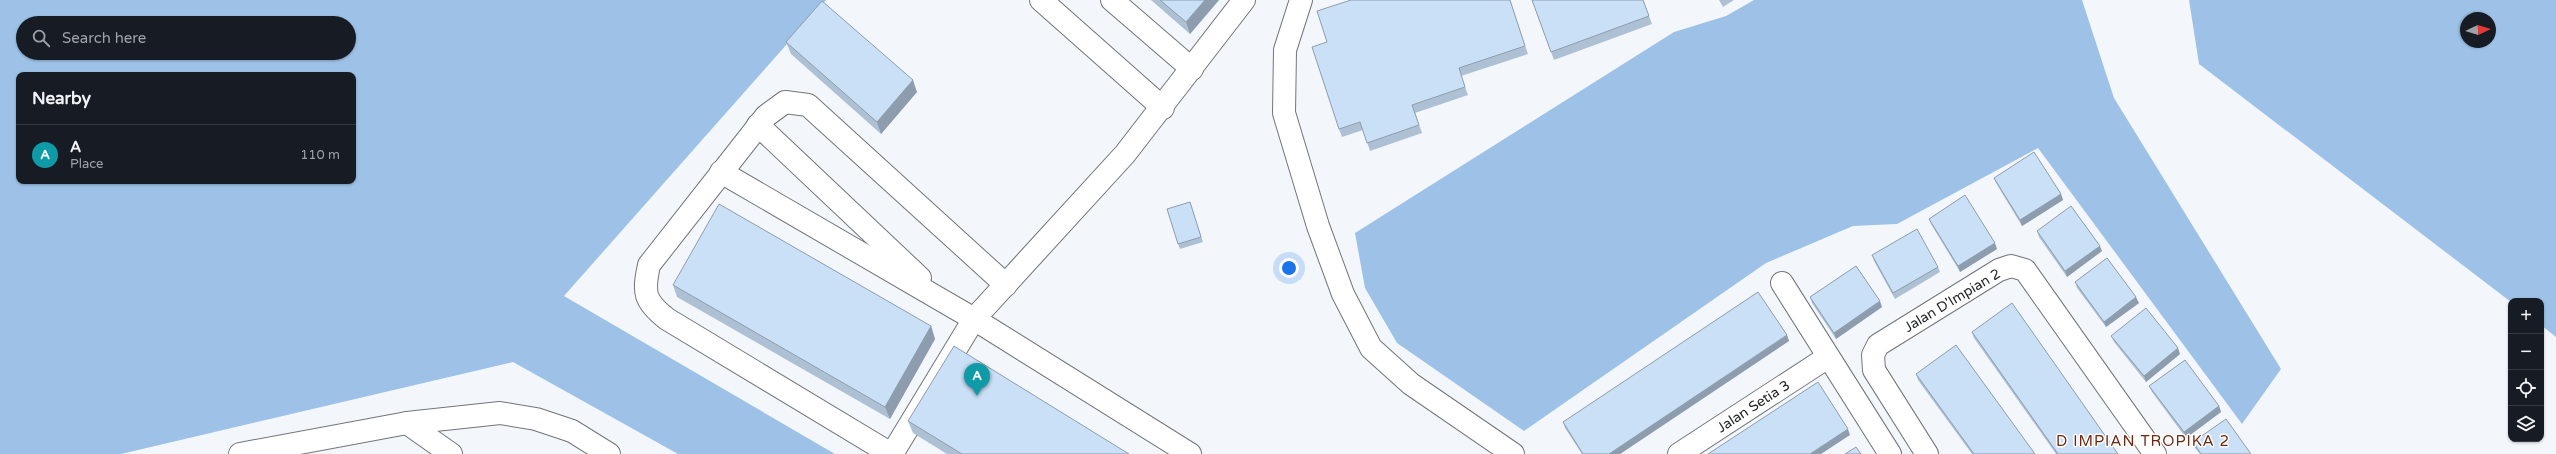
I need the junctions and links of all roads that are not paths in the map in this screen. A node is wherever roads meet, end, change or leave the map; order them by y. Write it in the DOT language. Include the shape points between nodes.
graph roads {
  1 [pos="1041,0"];
  2 [pos="1112,0"];
  3 [pos="1244,0"];
  4 [pos="1301,0"];
  5 [pos="1192,69"];
  6 [pos="1163,108"];
  7 [pos="758,125"];
  8 [pos="721,172"];
  9 [pos="1782,283"];
  10 [pos="1006,284"];
  11 [pos="949,305"];
  12 [pos="974,319"];
  13 [pos="1828,357"];
  14 [pos="406,423"];
  15 [pos="240,454"];
  16 [pos="451,454"];
  17 [pos="609,454"];
  18 [pos="892,454"];
  19 [pos="1190,454"];
  20 [pos="1514,454"];
  21 [pos="1679,454"];
  22 [pos="1890,454"];
  23 [pos="1928,454"];
  24 [pos="2155,454"];
  1 -- 6 [label="street"];
  2 -- 5 [label="street"];
  3 -- 5 [label="street"];
  4 -- 20 [label="street" via="1286,50 1284,113 1318,226 1343,294 1371,348 1411,384"];
  5 -- 6 [label="street"];
  6 -- 10 [label="street" via="1125,154"];
  7 -- 8 [label="street"];
  7 -- 10 [label="street" via="785,102 808,105"];
  7 -- 11 [label="street"];
  8 -- 11 [label="street"];
  8 -- 18 [label="street" via="649,265 645,286 651,307"];
  9 -- 13 [label="street"];
  10 -- 12 [label="street"];
  11 -- 12 [label="street"];
  12 -- 18 [label="street"];
  12 -- 19 [label="street"];
  13 -- 21 [label="street, Jalan Setia 3"];
  13 -- 22 [label="street"];
  14 -- 15 [label="street"];
  14 -- 16 [label="street"];
  14 -- 17 [label="street" via="500,413 536,419 572,431"];
  23 -- 24 [label="street, Jalan D'Impian 2" via="1874,370 1873,355 1878,345 1890,337 1999,270 2011,266 2025,270"];
}
